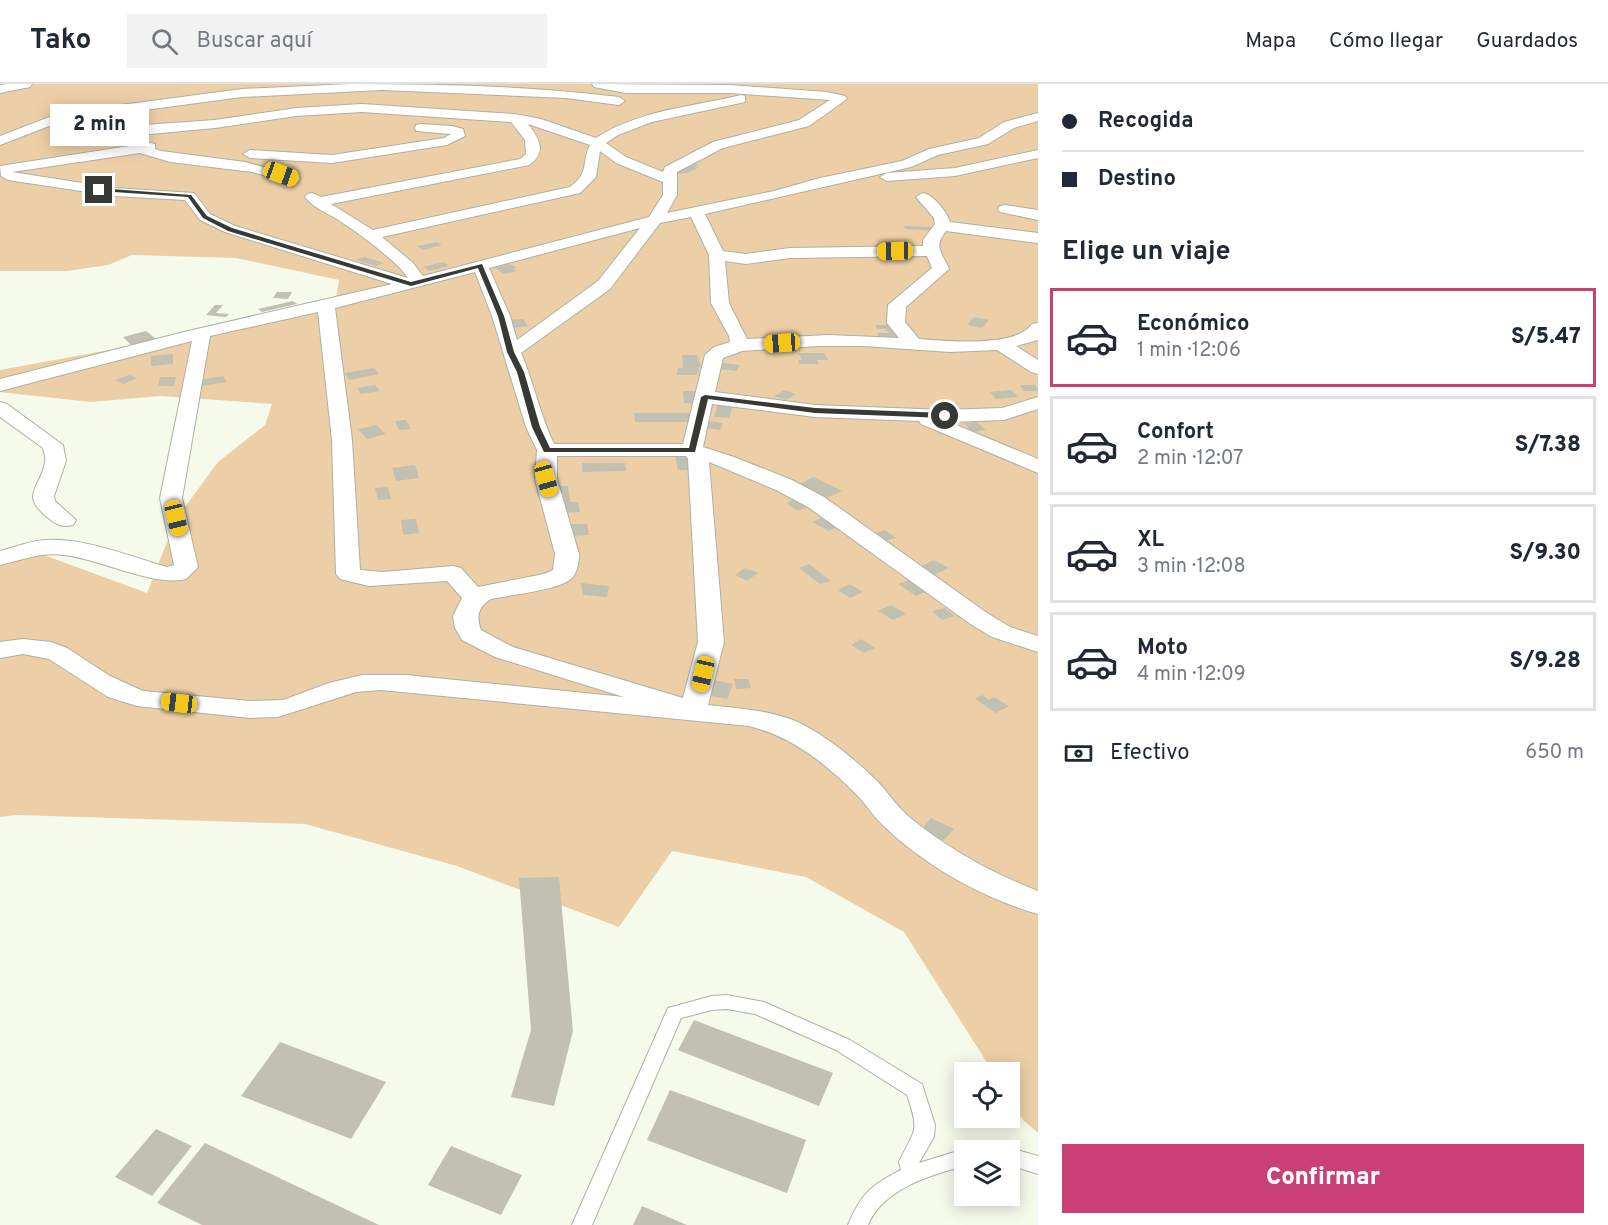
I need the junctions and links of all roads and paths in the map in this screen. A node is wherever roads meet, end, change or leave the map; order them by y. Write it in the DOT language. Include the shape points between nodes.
graph roads {
  1 [pos="26,84"];
  2 [pos="598,84"];
  3 [pos="0,89"];
  4 [pos="764,92"];
  5 [pos="639,102"];
  6 [pos="662,104"];
  7 [pos="711,106"];
  8 [pos="1038,117"];
  9 [pos="515,118"];
  10 [pos="348,122"];
  11 [pos="404,127"];
  12 [pos="262,131"];
  13 [pos="0,141"];
  14 [pos="598,143"];
  15 [pos="173,144"];
  16 [pos="141,148"];
  17 [pos="1038,154"];
  18 [pos="0,170"];
  19 [pos="0,175"];
  20 [pos="848,176"];
  21 [pos="293,179"];
  22 [pos="669,179"];
  23 [pos="923,197"];
  24 [pos="317,202"];
  25 [pos="1005,209"];
  26 [pos="696,211"];
  27 [pos="1038,215"];
  28 [pos="655,220"];
  29 [pos="943,226"];
  30 [pos="368,236"];
  31 [pos="1038,238"];
  32 [pos="930,251"];
  33 [pos="717,255"];
  34 [pos="480,265"];
  35 [pos="411,284"];
  36 [pos="326,305"];
  37 [pos="1038,328"];
  38 [pos="202,333"];
  39 [pos="912,343"];
  40 [pos="1000,344"];
  41 [pos="739,345"];
  42 [pos="511,352"];
  43 [pos="1038,368"];
  44 [pos="0,385"];
  45 [pos="705,397"];
  46 [pos="1038,403"];
  47 [pos="0,408"];
  48 [pos="917,415"];
  49 [pos="547,450"];
  50 [pos="692,450"];
  51 [pos="1038,467"];
  52 [pos="65,520"];
  53 [pos="0,558"];
  54 [pos="475,598"];
  55 [pos="1038,644"];
  56 [pos="0,650"];
  57 [pos="693,712"];
  58 [pos="1038,903"];
  59 [pos="954,1160"];
  60 [pos="1020,1160"];
  61 [pos="1038,1165"];
  62 [pos="913,1176"];
  63 [pos="582,1225"];
  64 [pos="858,1225"];
  1 -- 3 [label="street"];
  2 -- 4 [label="street" via="626,89"];
  4 -- 7 [label="street"];
  4 -- 22 [label="street" via="841,99 804,123 718,145 670,170"];
  5 -- 13 [label="street" via="566,94 382,86 242,93 60,117"];
  6 -- 7 [label="street"];
  7 -- 14 [label="street" via="636,124 609,134"];
  8 -- 20 [label="street" via="1010,124 983,141"];
  9 -- 14 [label="street"];
  9 -- 16 [label="street" via="400,109 329,109 143,129 134,133 133,143"];
  9 -- 24 [label="street" via="534,144 532,156 524,162"];
  10 -- 12 [label="street" via="308,122"];
  11 -- 21 [label="street" via="452,130 458,136 332,159 245,147 293,172"];
  14 -- 22 [label="street" via="621,160"];
  14 -- 30 [label="street" via="592,153 591,176 575,190"];
  15 -- 16 [label="street"];
  16 -- 18 [label="street"];
  16 -- 21 [label="street" via="161,155 269,170"];
  17 -- 20 [label="street" via="940,174"];
  19 -- 35 [label="street" via="114,192 189,196 205,217 230,229"];
  20 -- 26 [label="street"];
  21 -- 24 [label="street"];
  22 -- 28 [label="street" via="670,195"];
  23 -- 29 [label="street" via="941,217"];
  24 -- 30 [label="street" via="348,219"];
  25 -- 27 [label="street"];
  26 -- 28 [label="street"];
  26 -- 33 [label="street"];
  28 -- 34 [label="street"];
  28 -- 42 [label="street" via="604,285"];
  29 -- 31 [label="street"];
  29 -- 32 [label="street" via="931,240"];
  30 -- 35 [label="street" via="416,274 417,279"];
  32 -- 33 [label="street" via="790,253 746,259"];
  32 -- 39 [label="street" via="941,269 897,305 896,323"];
  33 -- 41 [label="street" via="720,303"];
  34 -- 35 [label="street"];
  34 -- 42 [label="street"];
  35 -- 36 [label="street"];
  36 -- 38 [label="street"];
  36 -- 54 [label="street" via="345,465 348,574 369,579 453,573"];
  37 -- 40 [label="street" via="1028,337"];
  38 -- 44 [label="street"];
  38 -- 53 [label="street" via="171,498 186,567 178,574 166,574 51,547 27,549"];
  39 -- 40 [label="street"];
  39 -- 41 [label="street" via="803,341"];
  40 -- 43 [label="street"];
  41 -- 45 [label="street" via="714,355"];
  42 -- 49 [label="street"];
  45 -- 48 [label="street" via="815,411"];
  45 -- 50 [label="street"];
  46 -- 48 [label="street" via="1004,414"];
  47 -- 52 [label="street" via="53,445 56,461 43,496 45,504"];
  48 -- 51 [label="street"];
  49 -- 50 [label="street"];
  49 -- 54 [label="street" via="546,479 567,554 563,574"];
  50 -- 55 [label="street" via="737,465 816,502 978,618 1001,632"];
  50 -- 57 [label="street" via="698,459 711,642"];
  54 -- 57 [label="street" via="464,618 471,635 504,652"];
  56 -- 57 [label="street" via="47,647 112,689 138,698 251,711 285,708 322,693 370,683"];
  57 -- 58 [label="street" via="783,726 811,741 866,787 897,822 940,854 991,885"];
  59 -- 62 [label="lane"];
  60 -- 61 [label="lane"];
  62 -- 63 [label="lane" via="909,1162 924,1137 925,1125 915,1090 843,1045 758,1007 712,1003 674,1013"];
  62 -- 64 [label="lane" via="889,1186 868,1204"];
}
